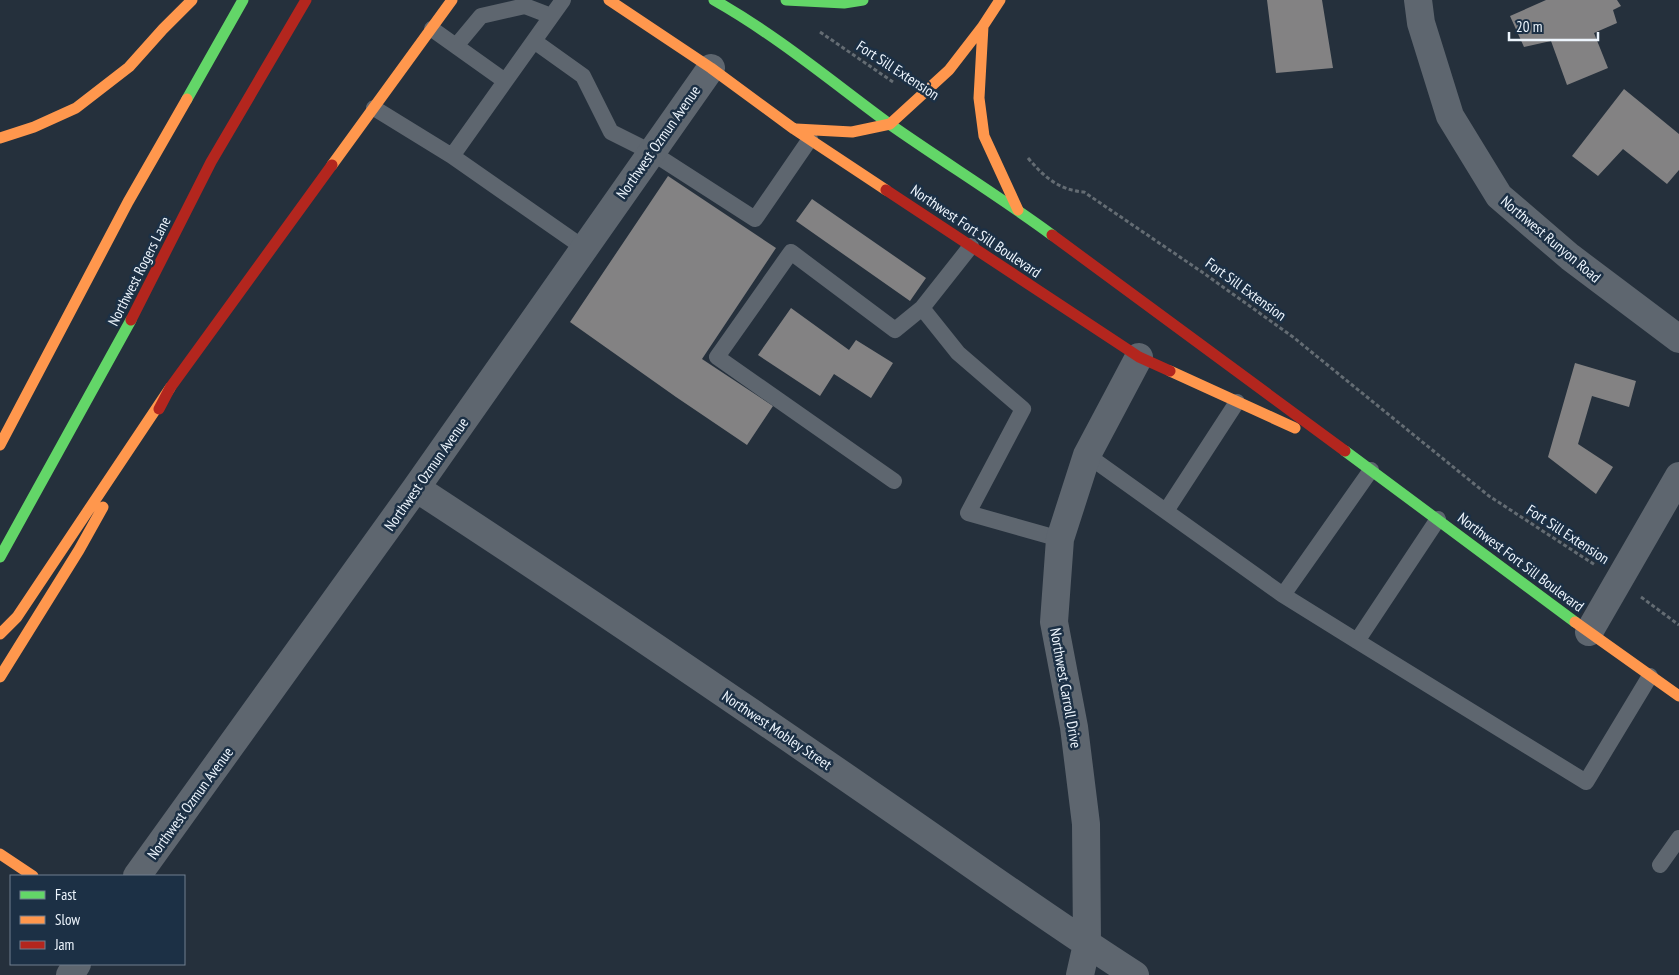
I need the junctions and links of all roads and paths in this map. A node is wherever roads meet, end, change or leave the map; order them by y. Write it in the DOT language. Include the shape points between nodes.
graph roads {
  1 [pos="192,0"];
  2 [pos="243,0"];
  3 [pos="306,0"];
  4 [pos="452,0"];
  5 [pos="563,0"];
  6 [pos="609,0"];
  7 [pos="714,0"];
  8 [pos="786,0"];
  9 [pos="863,0"];
  10 [pos="1000,0"];
  11 [pos="1418,0"];
  12 [pos="797,1"];
  13 [pos="552,16"];
  14 [pos="983,26"];
  15 [pos="432,29"];
  16 [pos="534,41"];
  17 [pos="456,46"];
  18 [pos="711,68"];
  19 [pos="505,81"];
  20 [pos="919,99"];
  21 [pos="374,108"];
  22 [pos="890,124"];
  23 [pos="794,129"];
  24 [pos="0,138"];
  25 [pos="810,139"];
  26 [pos="651,152"];
  27 [pos="1025,152"];
  28 [pos="452,156"];
  29 [pos="1018,210"];
  30 [pos="971,246"];
  31 [pos="584,248"];
  32 [pos="922,308"];
  33 [pos="1679,339"];
  34 [pos="1139,357"];
  35 [pos="170,388"];
  36 [pos="1237,402"];
  37 [pos="0,445"];
  38 [pos="1347,452"];
  39 [pos="1087,455"];
  40 [pos="1371,470"];
  41 [pos="1679,476"];
  42 [pos="894,480"];
  43 [pos="416,488"];
  44 [pos="1166,511"];
  45 [pos="1438,519"];
  46 [pos="1060,539"];
  47 [pos="0,557"];
  48 [pos="1619,580"];
  49 [pos="1284,595"];
  50 [pos="1679,625"];
  51 [pos="1589,632"];
  52 [pos="0,634"];
  53 [pos="1357,641"];
  54 [pos="0,676"];
  55 [pos="1650,676"];
  56 [pos="1679,696"];
  57 [pos="1679,838"];
  58 [pos="0,854"];
  59 [pos="1660,865"];
  60 [pos="32,875"];
  61 [pos="138,875"];
  62 [pos="1087,944"];
  63 [pos="1080,975"];
  64 [pos="1135,975"];
  1 -- 24 [label="main road" via="129,67 76,108"];
  2 -- 37 [label="main road" via="128,202"];
  3 -- 47 [label="main road, Northwest Rogers Lane" via="212,162 136,311"];
  4 -- 15 [label="main road"];
  5 -- 13 [label="lane"];
  6 -- 18 [label="main road, Northwest Fort Sill Boulevard"];
  7 -- 22 [label="main road, Northwest Fort Sill Boulevard" via="746,18"];
  8 -- 12 [label="main road"];
  9 -- 12 [label="main road" via="844,3"];
  10 -- 14 [label="main road"];
  11 -- 33 [label="street, Northwest Runyon Road" via="1421,23 1450,116 1498,196 1570,258"];
  12 -- 20 [label="path, Fort Sill Extension" via="802,20"];
  13 -- 16 [label="lane"];
  13 -- 17 [label="lane" via="525,6 482,16"];
  14 -- 20 [label="main road" via="949,70"];
  14 -- 29 [label="main road" via="979,98 984,136"];
  15 -- 17 [label="lane"];
  15 -- 21 [label="main road"];
  16 -- 19 [label="lane"];
  16 -- 26 [label="lane" via="583,76 611,132"];
  17 -- 19 [label="lane"];
  18 -- 23 [label="main road, Northwest Fort Sill Boulevard"];
  18 -- 26 [label="street, Northwest Ozmun Avenue"];
  19 -- 28 [label="lane"];
  20 -- 22 [label="main road"];
  21 -- 28 [label="lane"];
  21 -- 35 [label="main road"];
  22 -- 23 [label="main road" via="852,132"];
  22 -- 29 [label="main road, Northwest Fort Sill Boulevard"];
  23 -- 25 [label="main road, Northwest Fort Sill Boulevard"];
  25 -- 26 [label="lane" via="755,218"];
  25 -- 30 [label="main road, Northwest Fort Sill Boulevard"];
  26 -- 31 [label="street, Northwest Ozmun Avenue"];
  27 -- 48 [label="path, Fort Sill Extension" via="1047,178 1068,190 1084,192 1202,272 1293,337 1489,496"];
  28 -- 31 [label="lane"];
  29 -- 38 [label="main road, Northwest Fort Sill Boulevard"];
  30 -- 32 [label="lane"];
  30 -- 34 [label="main road, Northwest Fort Sill Boulevard"];
  31 -- 43 [label="street, Northwest Ozmun Avenue"];
  32 -- 42 [label="lane" via="895,330 790,252 717,357"];
  32 -- 46 [label="lane" via="958,353 1022,409 968,513"];
  34 -- 36 [label="main road, Northwest Fort Sill Boulevard"];
  34 -- 39 [label="street, Northwest Carroll Drive"];
  35 -- 52 [label="main road" via="17,617"];
  35 -- 54 [label="main road" via="79,550"];
  36 -- 38 [label="main road, Northwest Fort Sill Boulevard"];
  36 -- 44 [label="lane"];
  38 -- 40 [label="main road, Northwest Fort Sill Boulevard"];
  39 -- 44 [label="lane"];
  39 -- 46 [label="street, Northwest Carroll Drive"];
  40 -- 45 [label="main road, Northwest Fort Sill Boulevard"];
  40 -- 49 [label="lane"];
  41 -- 48 [label="street"];
  43 -- 61 [label="street, Northwest Ozmun Avenue"];
  43 -- 62 [label="street, Northwest Mobley Street" via="567,587"];
  44 -- 49 [label="lane"];
  45 -- 51 [label="main road, Northwest Fort Sill Boulevard"];
  45 -- 53 [label="lane"];
  46 -- 62 [label="street, Northwest Carroll Drive" via="1054,622 1074,727 1086,824"];
  48 -- 50 [label="path, Fort Sill Extension"];
  48 -- 51 [label="street"];
  49 -- 53 [label="lane"];
  51 -- 55 [label="main road, Northwest Fort Sill Boulevard"];
  53 -- 55 [label="lane" via="1586,782"];
  55 -- 56 [label="main road, Northwest Fort Sill Boulevard"];
  57 -- 59 [label="lane"];
  58 -- 60 [label="main road"];
  62 -- 63 [label="street, Northwest Carroll Drive"];
  62 -- 64 [label="street, Northwest Mobley Street"];
}
